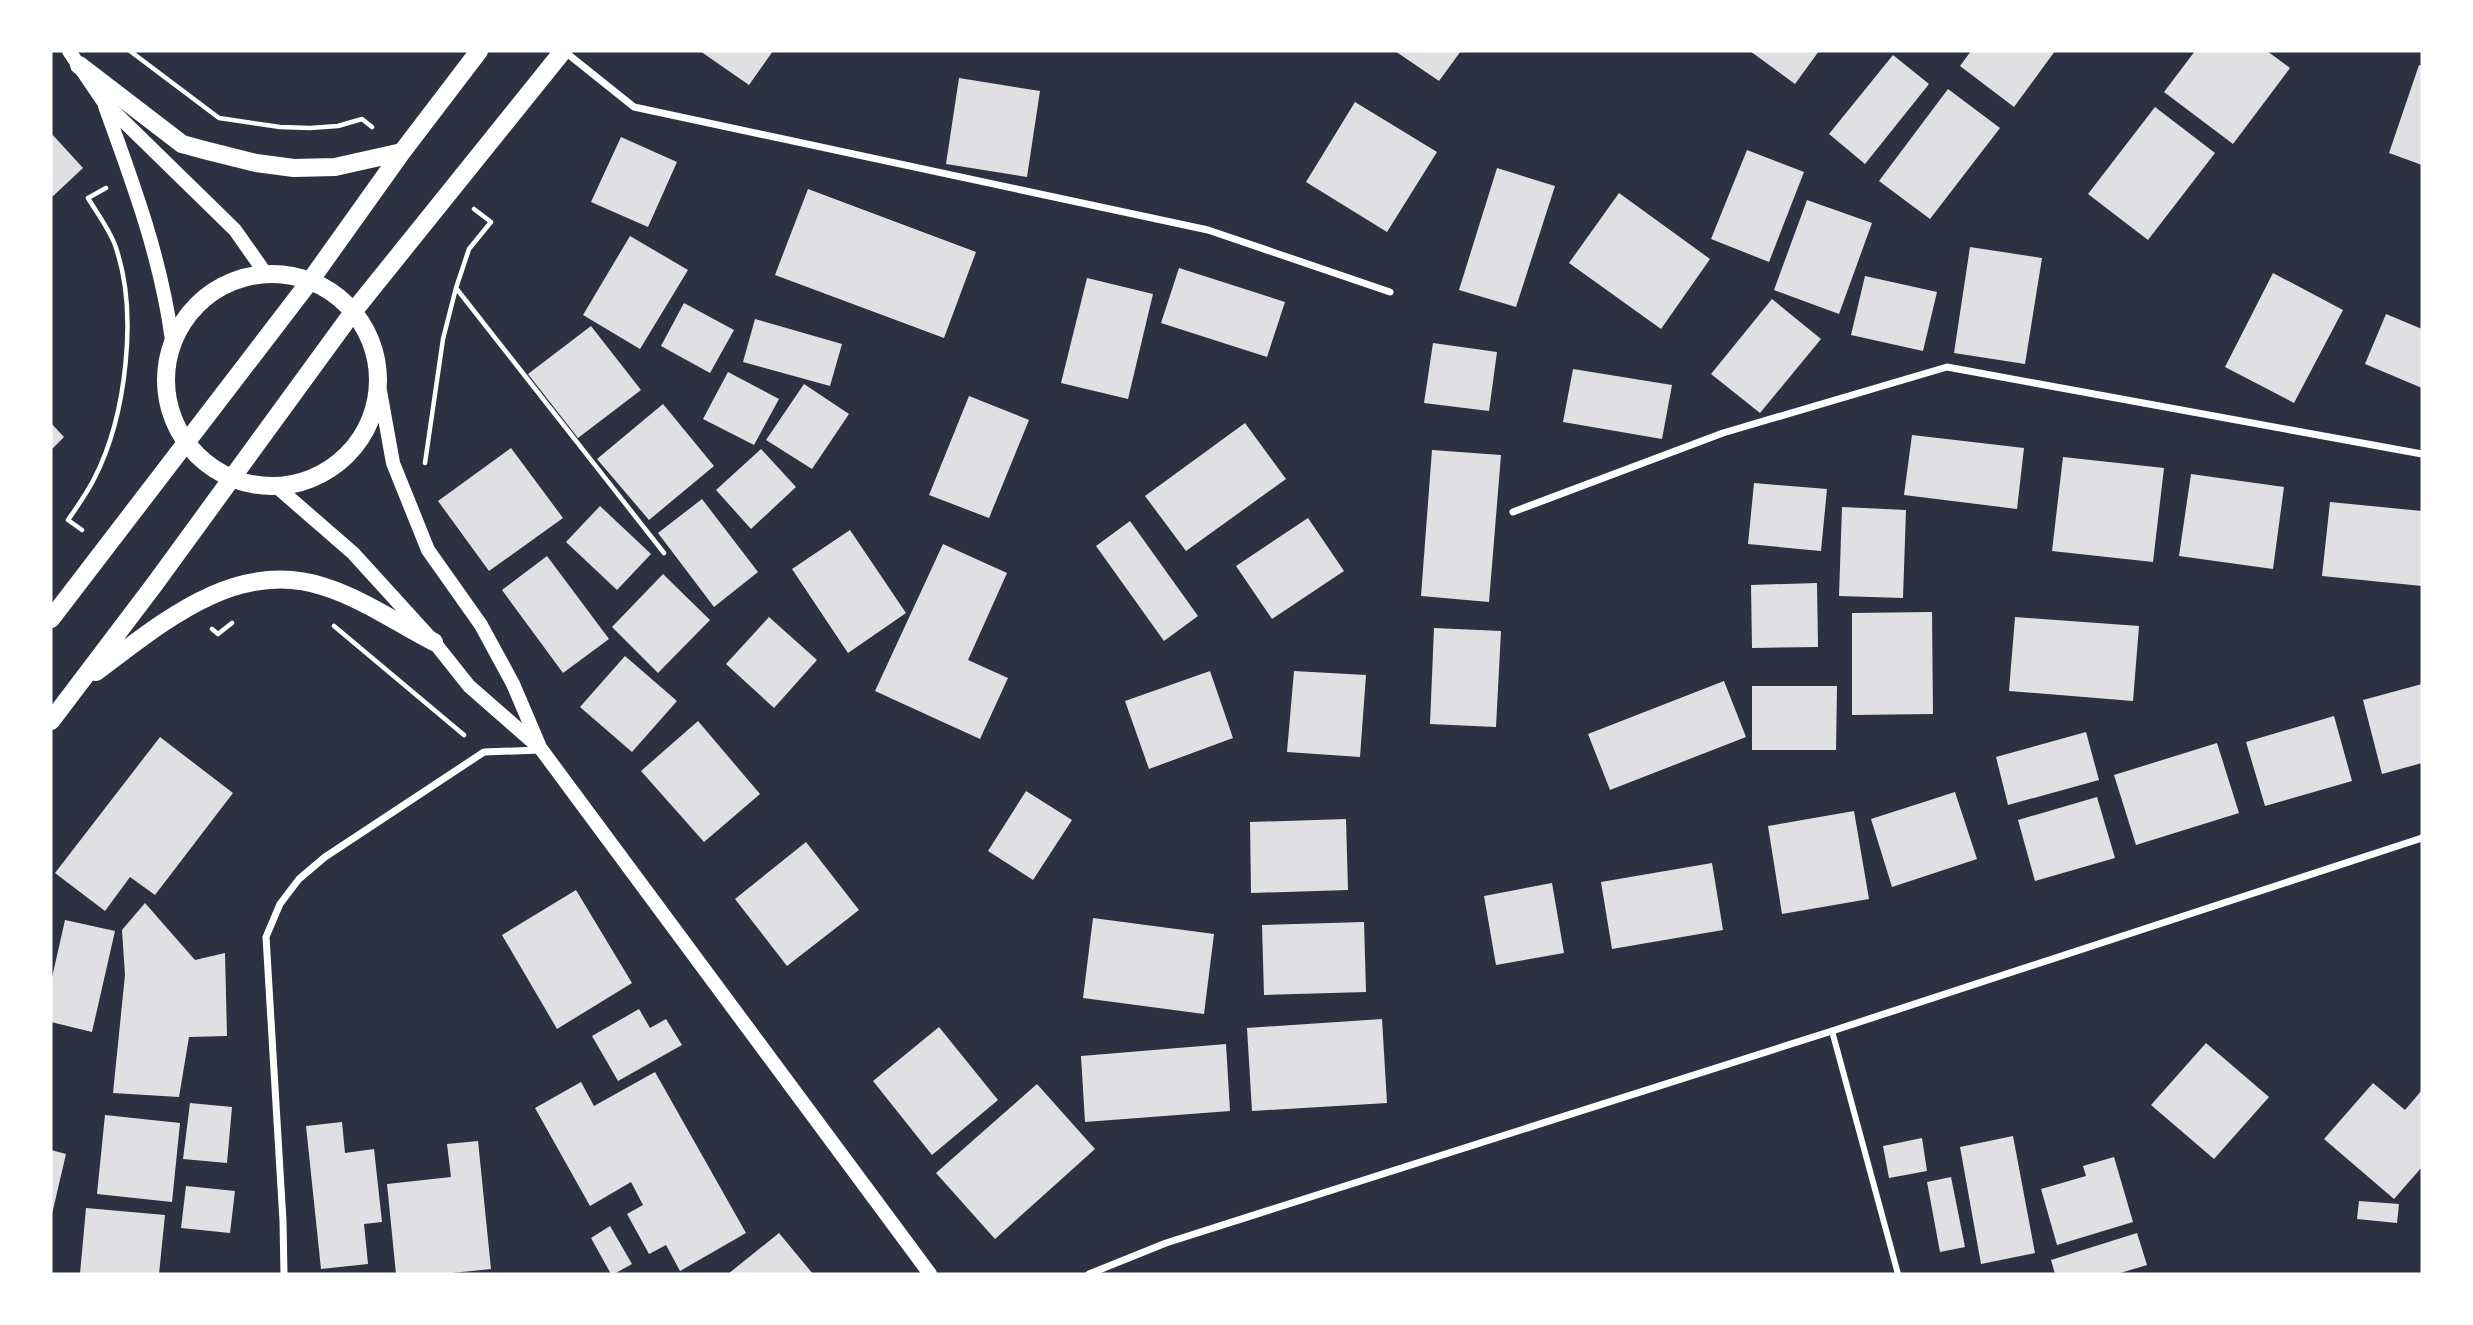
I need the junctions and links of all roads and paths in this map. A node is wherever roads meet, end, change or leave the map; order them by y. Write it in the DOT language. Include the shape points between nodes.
graph roads {
  1 [pos="130,51"];
  2 [pos="479,51"];
  3 [pos="564,51"];
  4 [pos="74,58"];
  5 [pos="103,101"];
  6 [pos="362,119"];
  7 [pos="402,152"];
  8 [pos="88,198"];
  9 [pos="491,222"];
  10 [pos="266,274"];
  11 [pos="310,281"];
  12 [pos="456,288"];
  13 [pos="1390,292"];
  14 [pos="353,312"];
  15 [pos="173,340"];
  16 [pos="380,391"];
  17 [pos="186,445"];
  18 [pos="2422,454"];
  19 [pos="425,465"];
  20 [pos="231,479"];
  21 [pos="277,487"];
  22 [pos="1513,512"];
  23 [pos="68,520"];
  24 [pos="664,553"];
  25 [pos="239,617"];
  26 [pos="51,619"];
  27 [pos="327,620"];
  28 [pos="218,634"];
  29 [pos="435,642"];
  30 [pos="79,684"];
  31 [pos="51,721"];
  32 [pos="541,750"];
  33 [pos="484,752"];
  34 [pos="2422,838"];
  35 [pos="1832,1031"];
  36 [pos="284,1274"];
  37 [pos="930,1274"];
  38 [pos="1089,1274"];
  39 [pos="1898,1274"];
  1 -- 6 [label="path" via="219,117 310,128"];
  2 -- 7 [label="main road"];
  3 -- 13 [label="street" via="634,107 1208,230"];
  3 -- 14 [label="main road"];
  4 -- 5 [label="main road"];
  4 -- 7 [label="main road" via="182,144 294,168 335,167"];
  5 -- 10 [label="main road" via="235,230"];
  5 -- 15 [label="main road" via="154,249"];
  7 -- 11 [label="main road"];
  8 -- 23 [label="path" via="114,244 128,341 124,380 108,444 94,480"];
  9 -- 12 [label="path" via="469,249"];
  10 -- 11 [label="main road"];
  10 -- 15 [label="main road" via="230,282 204,298"];
  11 -- 14 [label="main road" via="334,293"];
  11 -- 17 [label="main road"];
  12 -- 19 [label="path" via="443,339"];
  12 -- 24 [label="path"];
  14 -- 16 [label="main road" via="375,354"];
  14 -- 20 [label="main road"];
  15 -- 17 [label="main road" via="166,372 167,398"];
  16 -- 21 [label="main road" via="353,448 331,468"];
  16 -- 32 [label="main road" via="393,464 428,550 481,625"];
  17 -- 20 [label="main road"];
  17 -- 26 [label="main road"];
  18 -- 22 [label="street" via="1947,367 1723,433"];
  20 -- 21 [label="main road"];
  20 -- 30 [label="main road"];
  21 -- 29 [label="main road" via="353,553"];
  25 -- 28 [label="path"];
  27 -- 33 [label="path"];
  29 -- 30 [label="main road" via="324,586 264,580 228,587 184,607"];
  29 -- 32 [label="main road" via="469,685"];
  30 -- 31 [label="main road"];
  32 -- 33 [label="street"];
  32 -- 37 [label="main road"];
  33 -- 36 [label="street" via="299,879 279,904 265,937"];
  34 -- 35 [label="street"];
  35 -- 38 [label="street" via="1166,1242"];
  35 -- 39 [label="street"];
}
